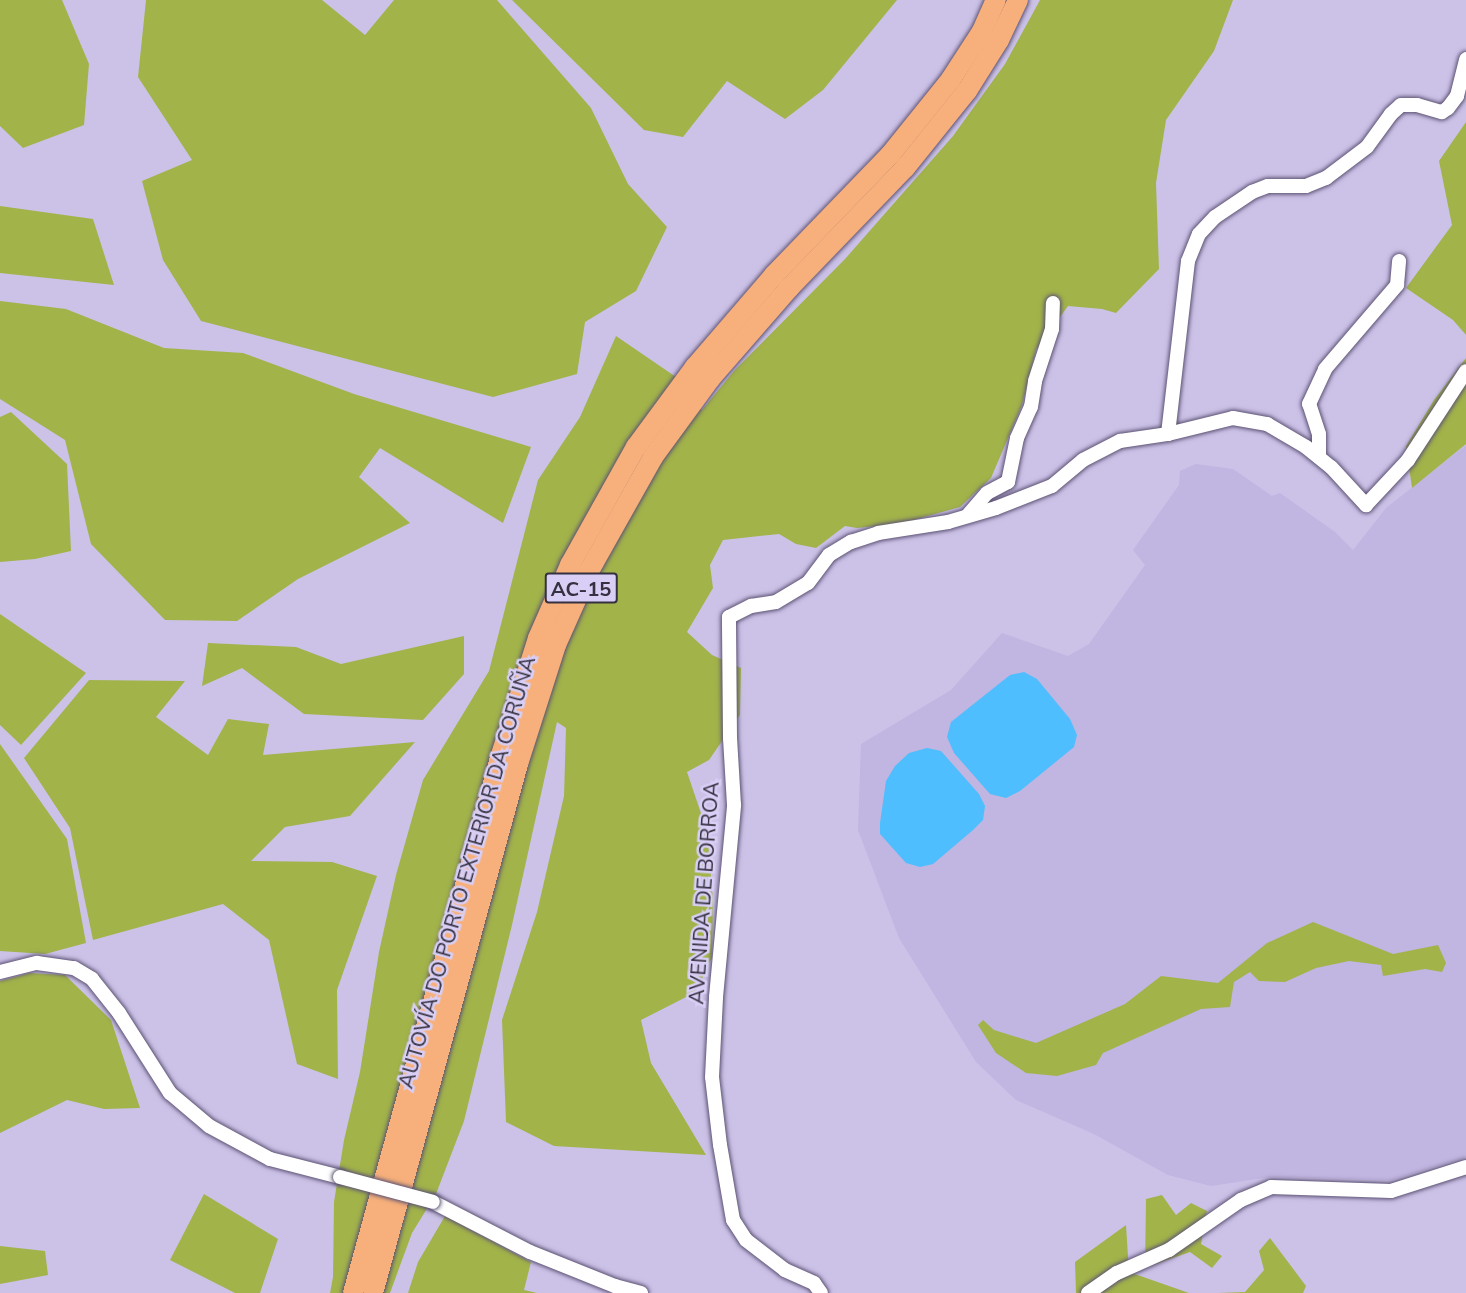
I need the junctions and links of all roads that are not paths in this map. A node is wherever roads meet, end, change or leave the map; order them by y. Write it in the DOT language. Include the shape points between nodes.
graph roads {
  1 [pos="996,0"];
  2 [pos="1018,0"];
  3 [pos="1466,59"];
  4 [pos="1399,261"];
  5 [pos="1053,303"];
  6 [pos="1466,371"];
  7 [pos="1168,434"];
  8 [pos="1319,457"];
  9 [pos="967,516"];
  10 [pos="0,972"];
  11 [pos="1466,1167"];
  12 [pos="353,1293"];
  13 [pos="373,1293"];
  14 [pos="641,1293"];
  15 [pos="820,1293"];
  16 [pos="1088,1293"];
  1 -- 12 [label="highway, AUTOVÍA DO PORTO EXTERIOR DA CORUÑA / AC-15" via="951,79 890,155 774,275 695,367 636,447 570,565 538,638 500,758"];
  2 -- 13 [label="highway, AUTOVÍA DO PORTO EXTERIOR DA CORUÑA / AC-15" via="967,91 905,168 789,288 710,379 653,457 588,573 556,645 518,764"];
  3 -- 7 [label="street" via="1457,96 1442,112 1401,105 1367,147 1326,178 1306,186 1269,186 1252,192 1215,217 1199,234 1188,261"];
  4 -- 8 [label="street" via="1397,285 1326,369 1309,404 1319,434"];
  5 -- 9 [label="street" via="1052,329 1031,407 1017,438 1008,482 987,493"];
  6 -- 8 [label="street, AVENIDA DE BORROA" via="1408,460 1366,505"];
  7 -- 8 [label="street, AVENIDA DE BORROA" via="1233,418 1267,424"];
  7 -- 9 [label="street, AVENIDA DE BORROA" via="1120,441 1083,460 1052,486"];
  9 -- 15 [label="street, AVENIDA DE BORROA" via="851,542 829,555 808,583 776,602 752,606 729,617 734,805 712,1077 720,1145 732,1220 746,1240 785,1270 814,1283"];
  10 -- 14 [label="street, bridge" via="37,963 74,968 92,979 119,1013 170,1093 208,1126 270,1159 433,1202 530,1252 615,1287"];
  11 -- 16 [label="street" via="1391,1191 1271,1186 1241,1200 1169,1250 1117,1272"];
}
